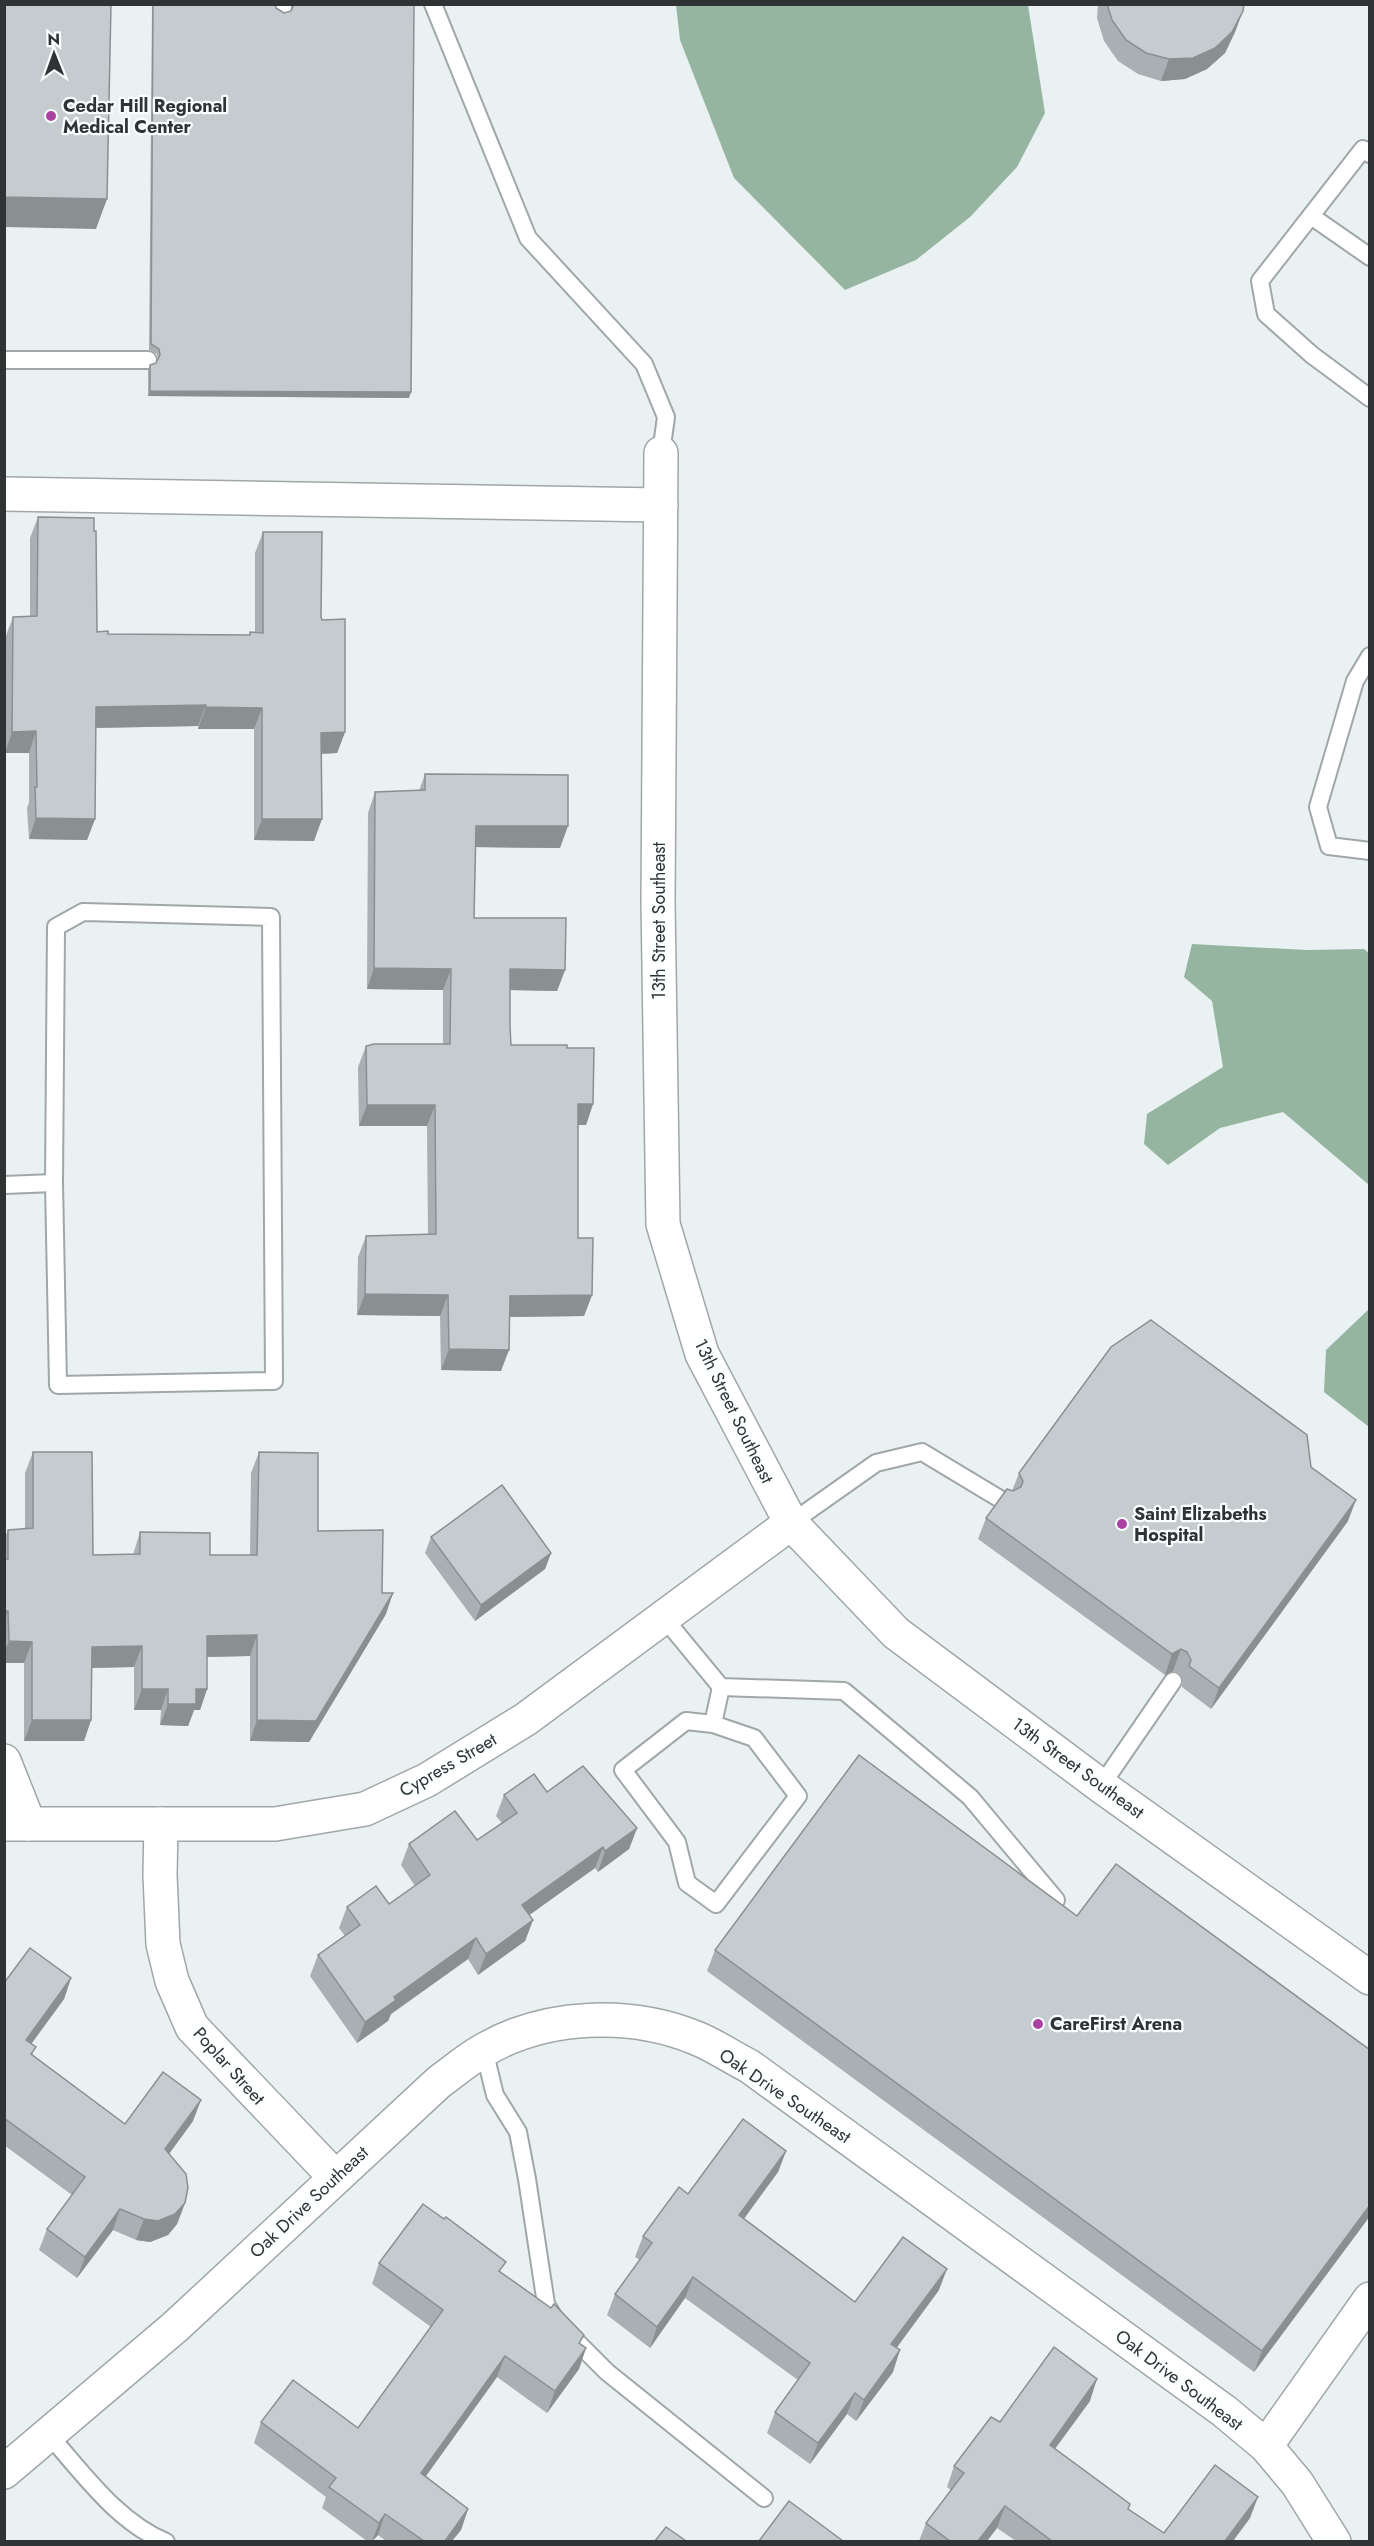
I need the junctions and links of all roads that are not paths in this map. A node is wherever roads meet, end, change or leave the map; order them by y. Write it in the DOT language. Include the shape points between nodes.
graph roads {
  1 [pos="433,4"];
  2 [pos="1370,154"];
  3 [pos="1311,216"];
  4 [pos="1370,257"];
  5 [pos="4,360"];
  6 [pos="148,360"];
  7 [pos="1370,398"];
  8 [pos="660,453"];
  9 [pos="4,494"];
  10 [pos="661,505"];
  11 [pos="1370,656"];
  12 [pos="1370,851"];
  13 [pos="54,1183"];
  14 [pos="4,1185"];
  15 [pos="1005,1502"];
  16 [pos="791,1523"];
  17 [pos="664,1618"];
  18 [pos="1173,1681"];
  19 [pos="721,1688"];
  20 [pos="713,1724"];
  21 [pos="4,1761"];
  22 [pos="1101,1786"];
  23 [pos="17,1824"];
  24 [pos="161,1824"];
  25 [pos="1056,1900"];
  26 [pos="1370,1978"];
  27 [pos="484,2050"];
  28 [pos="335,2177"];
  29 [pos="1370,2299"];
  30 [pos="49,2435"];
  31 [pos="1266,2446"];
  32 [pos="4,2472"];
  33 [pos="764,2498"];
  34 [pos="166,2541"];
  35 [pos="1334,2541"];
  1 -- 8 [label="lane" via="528,238 645,364 666,417"];
  2 -- 3 [label="lane" via="1363,149"];
  3 -- 4 [label="lane"];
  3 -- 7 [label="lane" via="1260,281 1266,314"];
  5 -- 6 [label="lane"];
  8 -- 10 [label="street, 13th Street Southeast"];
  9 -- 10 [label="street"];
  10 -- 16 [label="street, 13th Street Southeast" via="657,902 663,1224 702,1354"];
  11 -- 12 [label="lane" via="1355,681 1318,807 1329,846"];
  13 -- 13 [label="lane" via="56,927 83,912 271,917 273,1382 57,1385"];
  13 -- 14 [label="lane"];
  15 -- 16 [label="lane" via="922,1452 876,1463"];
  16 -- 17 [label="street, Cypress Street"];
  16 -- 22 [label="street, 13th Street Southeast" via="896,1633"];
  17 -- 19 [label="lane"];
  17 -- 24 [label="street, Cypress Street" via="526,1719 428,1780 365,1809 275,1824"];
  18 -- 22 [label="lane"];
  19 -- 20 [label="lane"];
  19 -- 25 [label="lane" via="844,1692 970,1797"];
  20 -- 20 [label="lane" via="686,1721 623,1770 677,1842 687,1883 716,1904 798,1796 754,1738"];
  21 -- 23 [label="street"];
  22 -- 26 [label="street, 13th Street Southeast"];
  23 -- 24 [label="street, Cypress Street"];
  24 -- 28 [label="street, Poplar Street" via="163,1944 172,1981 192,2027"];
  27 -- 28 [label="street, Oak Drive Southeast" via="439,2082"];
  27 -- 31 [label="street, Oak Drive Southeast" via="538,2026 600,2020 650,2023 697,2038 758,2073 1224,2411"];
  27 -- 33 [label="lane" via="495,2095 518,2132 546,2304 556,2321 607,2372"];
  28 -- 30 [label="street, Oak Drive Southeast" via="175,2327"];
  29 -- 31 [label="street"];
  30 -- 32 [label="street, Oak Drive Southeast"];
  30 -- 34 [label="lane" via="125,2516"];
  31 -- 35 [label="street, Oak Drive Southeast" via="1297,2483"];
}
